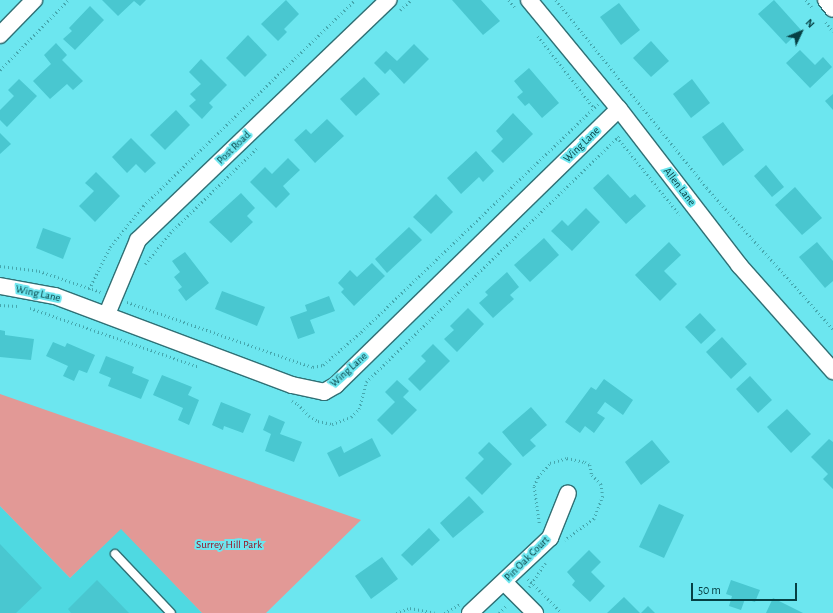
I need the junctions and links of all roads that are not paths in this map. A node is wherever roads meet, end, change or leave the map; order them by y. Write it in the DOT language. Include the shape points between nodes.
graph roads {
  1 [pos="34,0"];
  2 [pos="388,0"];
  3 [pos="529,0"];
  4 [pos="826,0"];
  5 [pos="833,9"];
  6 [pos="0,35"];
  7 [pos="619,109"];
  8 [pos="0,286"];
  9 [pos="107,314"];
  10 [pos="833,371"];
  11 [pos="568,493"];
  12 [pos="115,554"];
  13 [pos="504,582"];
  14 [pos="170,613"];
  15 [pos="470,613"];
  16 [pos="535,613"];
  1 -- 6 [label="street"];
  2 -- 9 [label="street, Post Road" via="138,240"];
  3 -- 7 [label="street, Allen Lane"];
  4 -- 5 [label="street"];
  7 -- 9 [label="street, Wing Lane" via="336,385 324,392 292,385"];
  7 -- 10 [label="street, Allen Lane" via="739,265"];
  8 -- 9 [label="street, Wing Lane" via="55,296"];
  11 -- 13 [label="street, Pin Oak Court" via="550,538"];
  12 -- 14 [label="lane"];
  13 -- 15 [label="street, Pin Oak Court"];
  13 -- 16 [label="street"];
}
